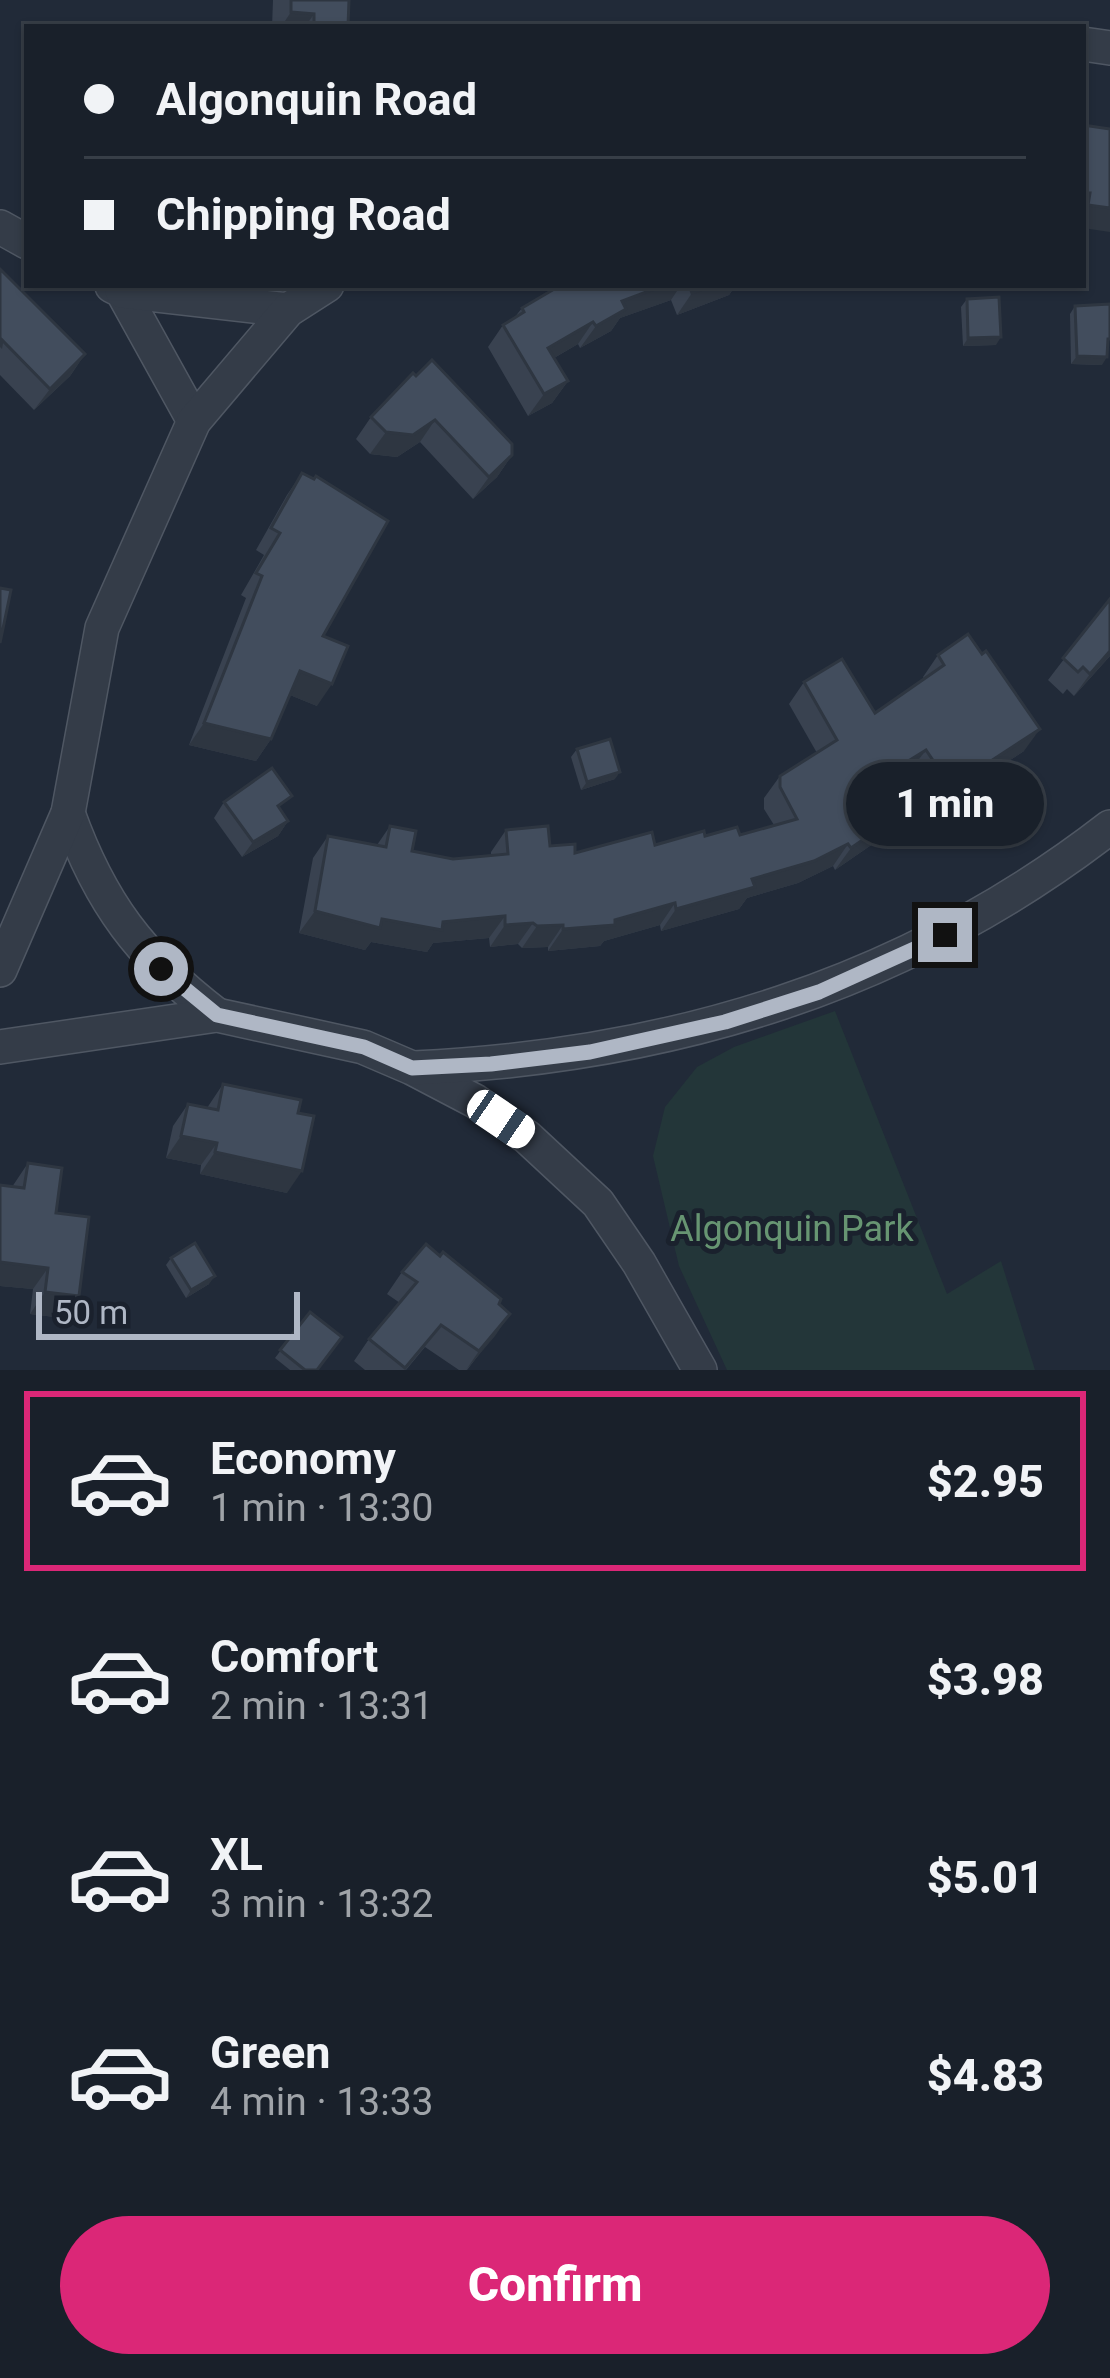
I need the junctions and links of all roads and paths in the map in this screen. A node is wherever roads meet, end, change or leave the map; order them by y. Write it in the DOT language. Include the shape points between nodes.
graph roads {
  1 [pos="116,288"];
  2 [pos="322,288"];
  3 [pos="288,310"];
  4 [pos="194,421"];
  5 [pos="68,813"];
  6 [pos="1110,827"];
  7 [pos="0,970"];
  8 [pos="217,1015"];
  9 [pos="0,1047"];
  10 [pos="412,1068"];
  11 [pos="700,1370"];
  1 -- 3 [label="street"];
  1 -- 4 [label="street"];
  2 -- 3 [label="street"];
  3 -- 4 [label="street"];
  4 -- 5 [label="street" via="102,628"];
  5 -- 7 [label="street"];
  5 -- 8 [label="street" via="108,904 144,952"];
  6 -- 10 [label="street" via="980,917 819,992 590,1052"];
  8 -- 9 [label="street"];
  8 -- 10 [label="street" via="364,1047"];
  10 -- 11 [label="street" via="527,1137 598,1203"];
}
